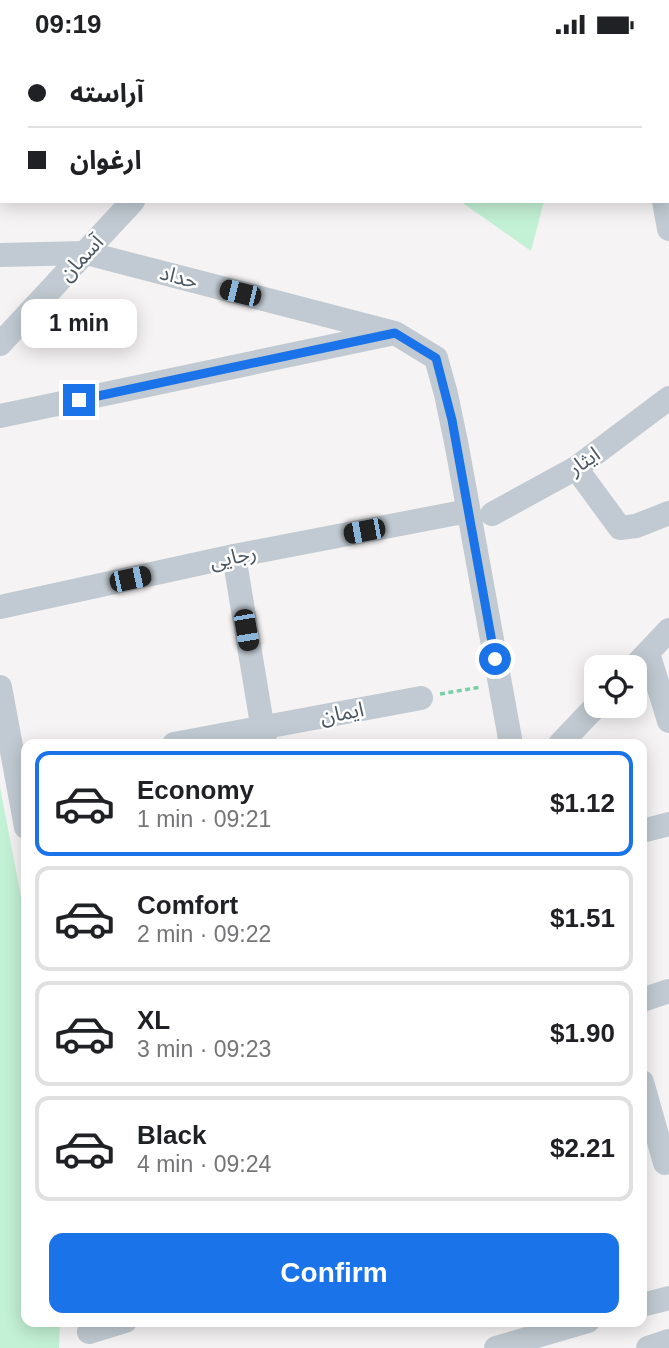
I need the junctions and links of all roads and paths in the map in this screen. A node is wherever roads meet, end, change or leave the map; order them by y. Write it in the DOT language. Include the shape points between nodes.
graph roads {
  1 [pos="131,203"];
  2 [pos="664,203"];
  3 [pos="669,229"];
  4 [pos="86,253"];
  5 [pos="0,255"];
  6 [pos="395,333"];
  7 [pos="0,344"];
  8 [pos="669,398"];
  9 [pos="0,416"];
  10 [pos="576,468"];
  11 [pos="480,512"];
  12 [pos="669,513"];
  13 [pos="234,556"];
  14 [pos="0,607"];
  15 [pos="669,630"];
  16 [pos="646,655"];
  17 [pos="647,673"];
  18 [pos="499,684"];
  19 [pos="0,687"];
  20 [pos="421,698"];
  21 [pos="584,718"];
  22 [pos="669,721"];
  23 [pos="264,736"];
  24 [pos="230,739"];
  25 [pos="510,739"];
  26 [pos="564,739"];
  27 [pos="21,800"];
  28 [pos="669,824"];
  29 [pos="647,830"];
  30 [pos="669,991"];
  31 [pos="647,998"];
  32 [pos="647,1106"];
  33 [pos="659,1165"];
  34 [pos="669,1298"];
  35 [pos="647,1304"];
  36 [pos="108,1327"];
  37 [pos="568,1327"];
  38 [pos="89,1334"];
  39 [pos="669,1341"];
  40 [pos="496,1348"];
  41 [pos="649,1348"];
  1 -- 4 [label="street, آسمان"];
  2 -- 3 [label="street"];
  4 -- 5 [label="street, حداد"];
  4 -- 6 [label="street, حداد"];
  4 -- 7 [label="street, آسمان"];
  6 -- 9 [label="street"];
  6 -- 11 [label="street, حداد" via="436,358"];
  8 -- 10 [label="street, ایثار"];
  10 -- 11 [label="street, ایثار"];
  10 -- 12 [label="street" via="620,528"];
  11 -- 13 [label="street, رجایی"];
  11 -- 18 [label="street, حداد"];
  13 -- 14 [label="street, رجایی"];
  13 -- 23 [label="street"];
  15 -- 16 [label="street"];
  17 -- 22 [label="street"];
  18 -- 20 [label="path"];
  18 -- 25 [label="street, حداد"];
  19 -- 27 [label="street"];
  20 -- 23 [label="street, ایمان"];
  21 -- 26 [label="street"];
  23 -- 24 [label="street, ایمان"];
  28 -- 29 [label="street"];
  30 -- 31 [label="street"];
  32 -- 33 [label="street"];
  34 -- 35 [label="street"];
  36 -- 38 [label="street"];
  37 -- 40 [label="street"];
  39 -- 41 [label="street"];
}
